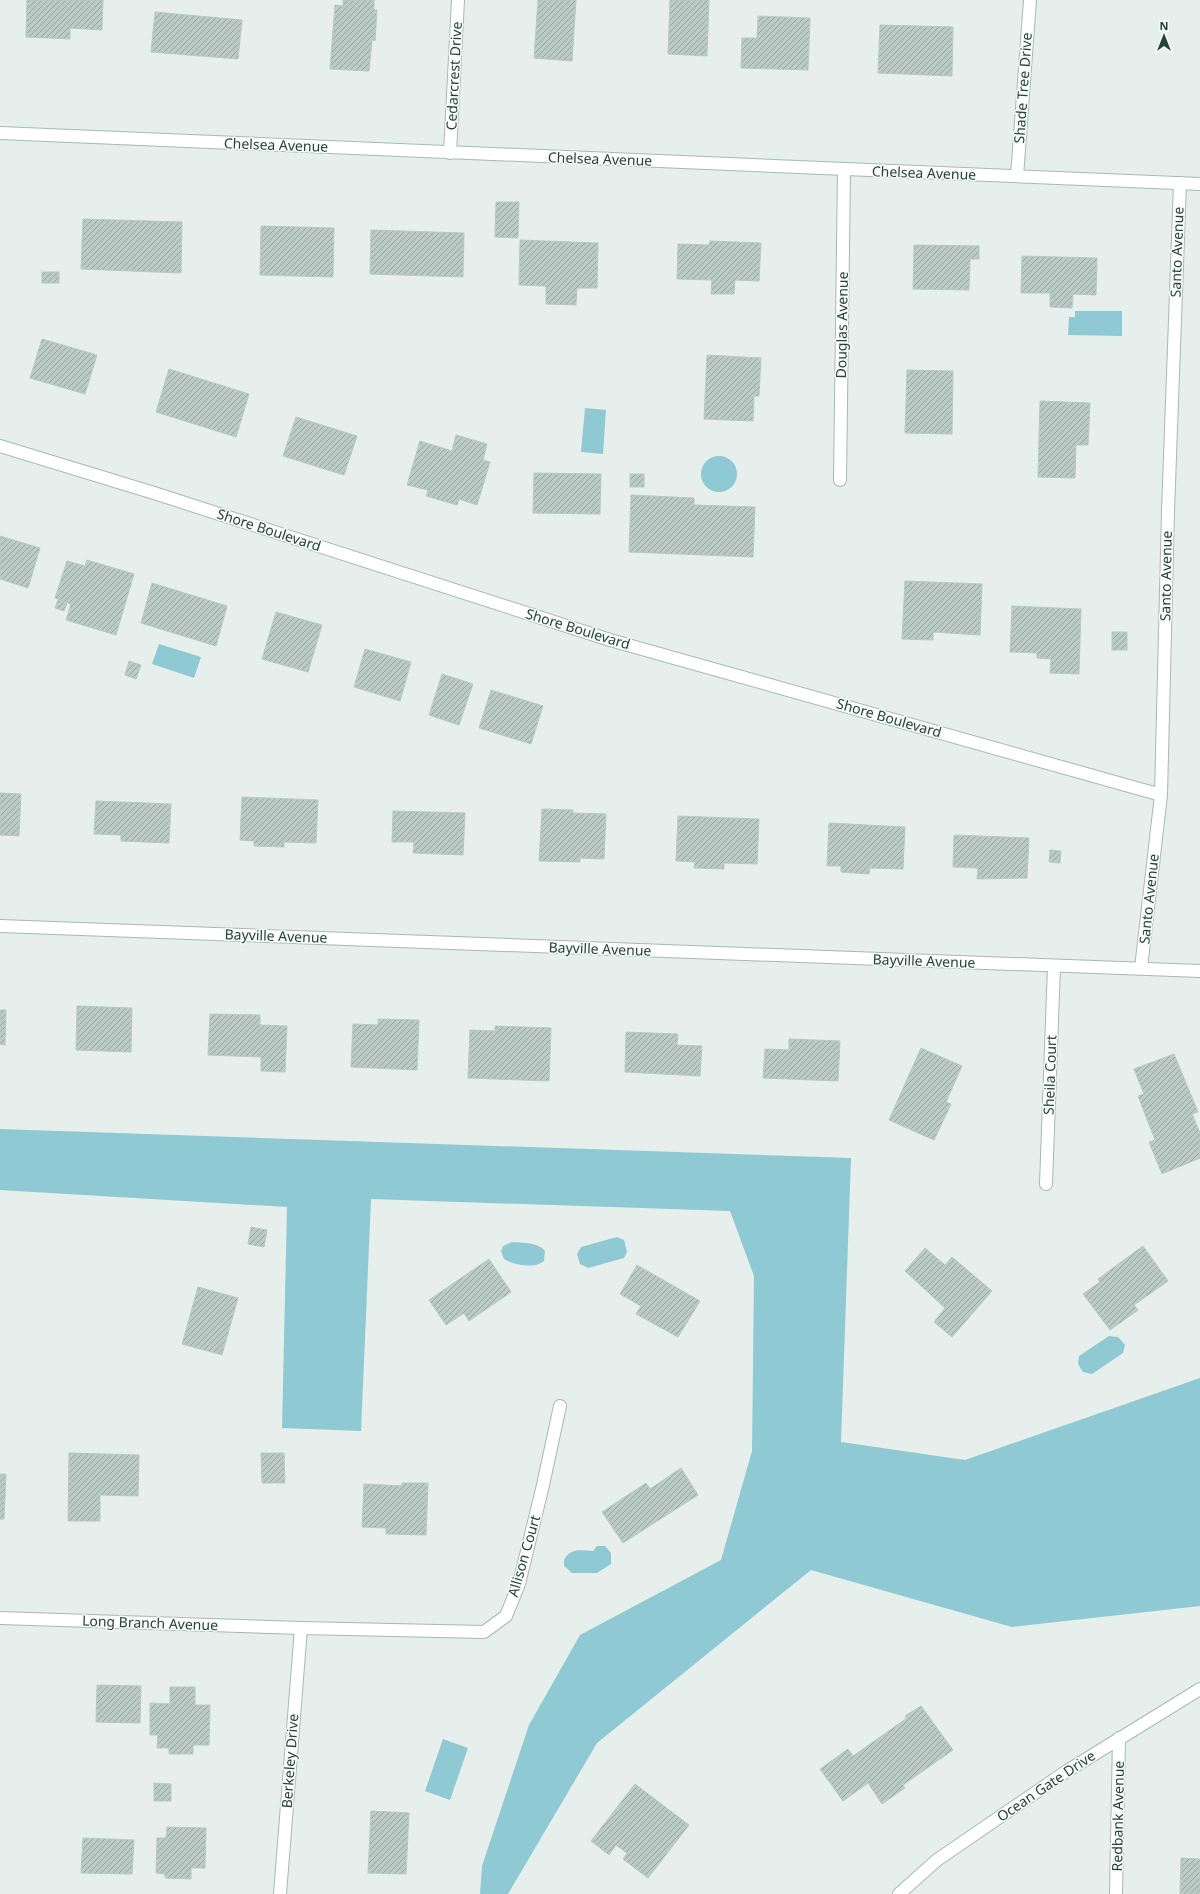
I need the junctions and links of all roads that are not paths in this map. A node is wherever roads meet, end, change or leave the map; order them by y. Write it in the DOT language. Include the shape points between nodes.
graph roads {
  1 [pos="458,0"];
  2 [pos="1030,0"];
  3 [pos="0,133"];
  4 [pos="450,153"];
  5 [pos="844,170"];
  6 [pos="1017,176"];
  7 [pos="1180,183"];
  8 [pos="1200,184"];
  9 [pos="0,446"];
  10 [pos="840,480"];
  11 [pos="1161,795"];
  12 [pos="0,926"];
  13 [pos="1054,966"];
  14 [pos="1141,968"];
  15 [pos="1200,971"];
  16 [pos="1046,1184"];
  17 [pos="560,1406"];
  18 [pos="0,1618"];
  19 [pos="301,1628"];
  20 [pos="1200,1689"];
  21 [pos="1119,1738"];
  22 [pos="280,1894"];
  23 [pos="898,1894"];
  24 [pos="1116,1894"];
  1 -- 4 [label="street, Cedarcrest Drive"];
  2 -- 6 [label="street, Shade Tree Drive"];
  3 -- 4 [label="street, Chelsea Avenue"];
  4 -- 5 [label="street, Chelsea Avenue"];
  5 -- 6 [label="street, Chelsea Avenue"];
  5 -- 10 [label="street, Douglas Avenue"];
  6 -- 7 [label="street, Chelsea Avenue"];
  7 -- 8 [label="street, Chelsea Avenue"];
  7 -- 11 [label="street, Santo Avenue"];
  9 -- 11 [label="street, Shore Boulevard" via="161,495 610,640"];
  11 -- 14 [label="street, Santo Avenue"];
  12 -- 13 [label="street, Bayville Avenue"];
  13 -- 14 [label="street, Bayville Avenue"];
  13 -- 16 [label="street, Sheila Court"];
  14 -- 15 [label="street, Bayville Avenue"];
  17 -- 19 [label="street, Allison Court" via="519,1584 506,1616 484,1632"];
  18 -- 19 [label="street, Long Branch Avenue"];
  19 -- 22 [label="street, Berkeley Drive"];
  20 -- 21 [label="street, Ocean Gate Drive"];
  21 -- 23 [label="street, Ocean Gate Drive" via="1066,1771 937,1860"];
  21 -- 24 [label="street, Redbank Avenue"];
}
